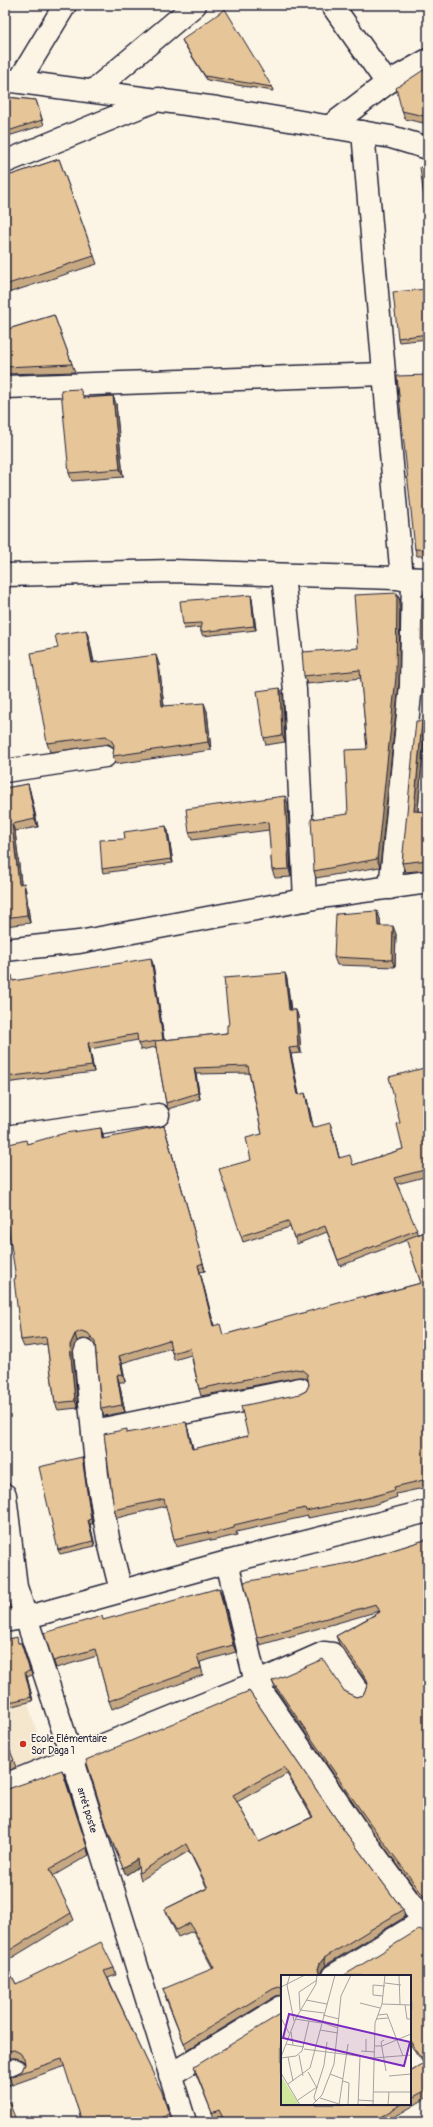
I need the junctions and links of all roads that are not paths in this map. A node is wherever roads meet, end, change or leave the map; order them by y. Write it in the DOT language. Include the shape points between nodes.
graph roads {
  1 [pos="65,5"];
  2 [pos="332,5"];
  3 [pos="187,8"];
  4 [pos="428,60"];
  5 [pos="12,80"];
  6 [pos="387,84"];
  7 [pos="94,90"];
  8 [pos="159,100"];
  9 [pos="329,127"];
  10 [pos="363,132"];
  11 [pos="428,148"];
  12 [pos="5,162"];
  13 [pos="384,374"];
  14 [pos="5,387"];
  15 [pos="5,575"];
  16 [pos="283,575"];
  17 [pos="414,579"];
  18 [pos="105,756"];
  19 [pos="5,771"];
  20 [pos="428,882"];
  21 [pos="390,888"];
  22 [pos="306,900"];
  23 [pos="5,950"];
  24 [pos="158,1114"];
  25 [pos="5,1137"];
  26 [pos="85,1351"];
  27 [pos="300,1389"];
  28 [pos="94,1431"];
  29 [pos="5,1495"];
  30 [pos="428,1510"];
  31 [pos="227,1562"];
  32 [pos="121,1591"];
  33 [pos="28,1617"];
  34 [pos="5,1621"];
  35 [pos="256,1682"];
  36 [pos="358,1692"];
  37 [pos="72,1757"];
  38 [pos="5,1786"];
  39 [pos="427,1922"];
  40 [pos="335,1975"];
  41 [pos="281,2008"];
  42 [pos="170,2075"];
  43 [pos="186,2122"];
  1 -- 5 [label="street"];
  2 -- 6 [label="street"];
  3 -- 7 [label="street"];
  4 -- 6 [label="street"];
  5 -- 7 [label="street"];
  6 -- 9 [label="street"];
  7 -- 8 [label="street"];
  8 -- 9 [label="street"];
  8 -- 12 [label="street"];
  9 -- 10 [label="street"];
  10 -- 11 [label="street"];
  10 -- 13 [label="street"];
  13 -- 14 [label="street"];
  13 -- 17 [label="street"];
  15 -- 16 [label="street" via="172,571"];
  16 -- 17 [label="street"];
  16 -- 22 [label="street" via="295,690"];
  17 -- 21 [label="street" via="411,685"];
  18 -- 19 [label="street"];
  20 -- 21 [label="street"];
  21 -- 22 [label="street"];
  22 -- 23 [label="street" via="79,942"];
  24 -- 25 [label="street"];
  26 -- 28 [label="street"];
  27 -- 28 [label="street"];
  28 -- 32 [label="street" via="97,1475"];
  29 -- 33 [label="street, arrét poste" via="16,1586"];
  30 -- 31 [label="street"];
  31 -- 32 [label="street"];
  31 -- 35 [label="street"];
  32 -- 33 [label="street"];
  33 -- 34 [label="street"];
  33 -- 37 [label="street, arrét poste"];
  35 -- 36 [label="street" via="297,1663 328,1653 332,1654"];
  35 -- 37 [label="street"];
  35 -- 39 [label="street" via="356,1829"];
  37 -- 38 [label="street"];
  37 -- 42 [label="street, arrét poste"];
  39 -- 40 [label="street"];
  41 -- 42 [label="street"];
  42 -- 43 [label="street, arrét poste"];
}
